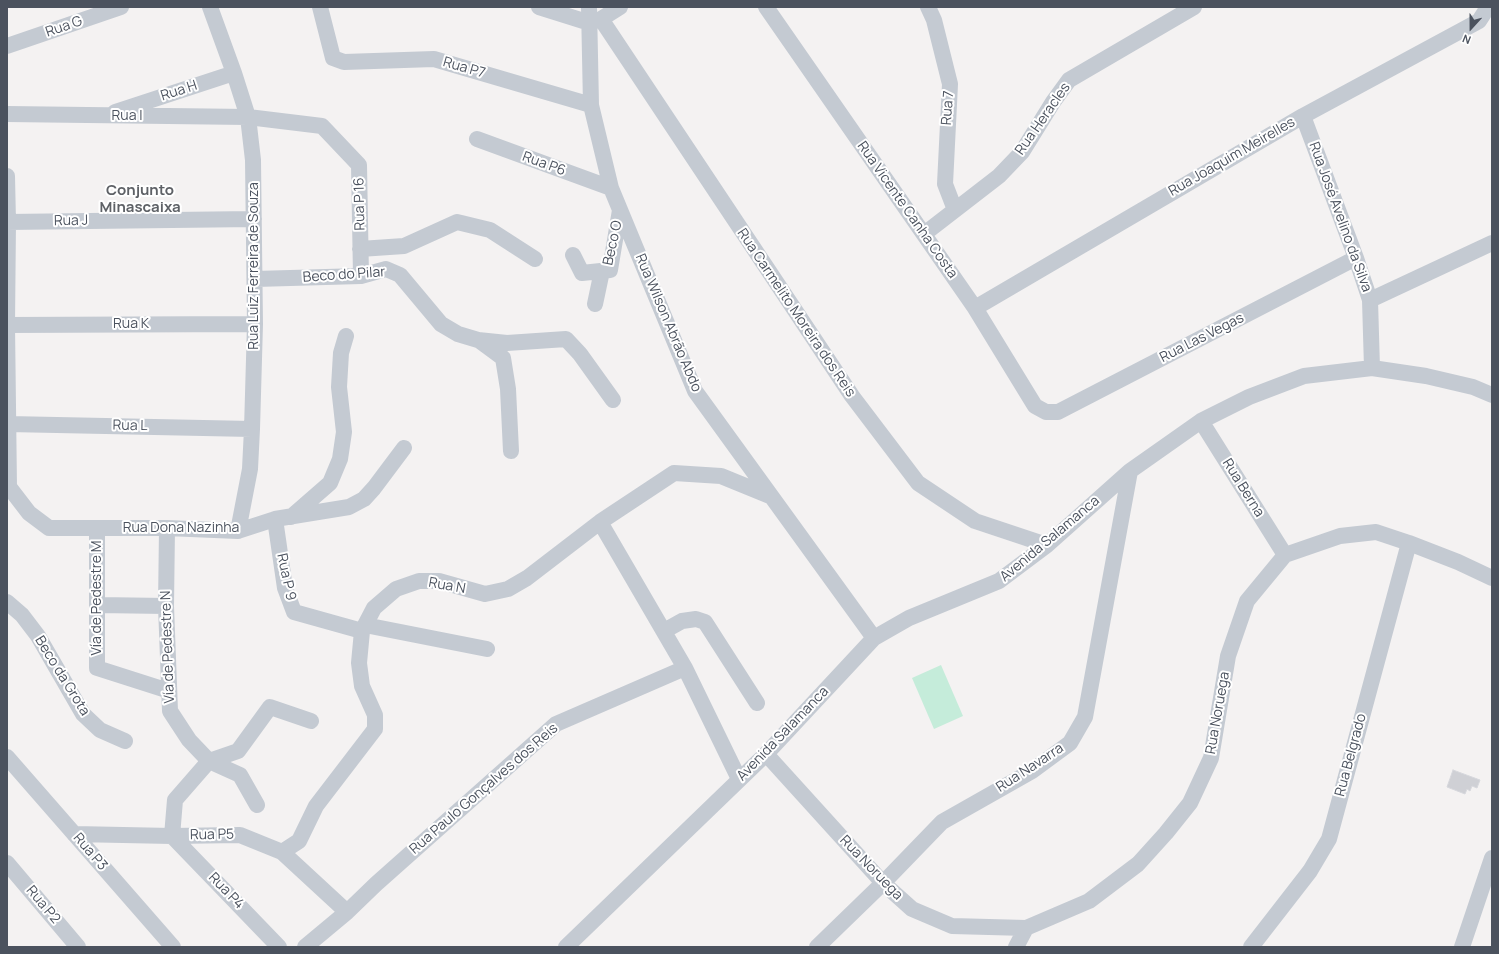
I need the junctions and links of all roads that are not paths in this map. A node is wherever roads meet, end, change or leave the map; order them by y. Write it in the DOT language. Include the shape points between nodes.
graph roads {
  1 [pos="121,7"];
  2 [pos="210,7"];
  3 [pos="320,7"];
  4 [pos="539,7"];
  5 [pos="589,7"];
  6 [pos="620,7"];
  7 [pos="766,7"];
  8 [pos="928,7"];
  9 [pos="1194,7"];
  10 [pos="1488,7"];
  11 [pos="595,21"];
  12 [pos="7,46"];
  13 [pos="234,73"];
  14 [pos="591,105"];
  15 [pos="7,114"];
  16 [pos="100,116"];
  17 [pos="1303,116"];
  18 [pos="248,117"];
  19 [pos="477,139"];
  20 [pos="7,176"];
  21 [pos="611,188"];
  22 [pos="620,210"];
  23 [pos="955,210"];
  24 [pos="254,219"];
  25 [pos="8,222"];
  26 [pos="924,234"];
  27 [pos="1492,243"];
  28 [pos="360,249"];
  29 [pos="572,255"];
  30 [pos="1356,258"];
  31 [pos="535,259"];
  32 [pos="602,271"];
  33 [pos="361,276"];
  34 [pos="255,279"];
  35 [pos="1370,300"];
  36 [pos="596,304"];
  37 [pos="975,308"];
  38 [pos="255,324"];
  39 [pos="7,325"];
  40 [pos="346,336"];
  41 [pos="478,340"];
  42 [pos="1372,368"];
  43 [pos="1492,395"];
  44 [pos="613,400"];
  45 [pos="1046,412"];
  46 [pos="1201,421"];
  47 [pos="8,424"];
  48 [pos="252,429"];
  49 [pos="404,448"];
  50 [pos="511,451"];
  51 [pos="1130,471"];
  52 [pos="8,484"];
  53 [pos="770,496"];
  54 [pos="283,518"];
  55 [pos="600,522"];
  56 [pos="97,528"];
  57 [pos="167,528"];
  58 [pos="238,531"];
  59 [pos="1409,543"];
  60 [pos="1047,545"];
  61 [pos="1285,555"];
  62 [pos="1492,578"];
  63 [pos="7,602"];
  64 [pos="98,605"];
  65 [pos="166,606"];
  66 [pos="363,628"];
  67 [pos="664,631"];
  68 [pos="874,638"];
  69 [pos="487,649"];
  70 [pos="685,668"];
  71 [pos="169,691"];
  72 [pos="757,703"];
  73 [pos="311,721"];
  74 [pos="125,741"];
  75 [pos="766,754"];
  76 [pos="7,756"];
  77 [pos="209,761"];
  78 [pos="740,779"];
  79 [pos="257,805"];
  80 [pos="74,834"];
  81 [pos="172,836"];
  82 [pos="282,852"];
  83 [pos="1492,858"];
  84 [pos="7,863"];
  85 [pos="882,883"];
  86 [pos="347,912"];
  87 [pos="1026,928"];
  88 [pos="78,947"];
  89 [pos="173,947"];
  90 [pos="280,947"];
  91 [pos="305,947"];
  92 [pos="566,947"];
  93 [pos="817,947"];
  94 [pos="1016,947"];
  95 [pos="1250,947"];
  96 [pos="1462,947"];
  1 -- 12 [label="street, Rua G"];
  2 -- 13 [label="street, Rua Luiz Ferreira de Souza"];
  3 -- 14 [label="street, Rua P7" via="333,58 344,62 434,60"];
  4 -- 11 [label="street"];
  5 -- 11 [label="street, Rua Wilson Abrão Abdo"];
  6 -- 11 [label="street"];
  7 -- 26 [label="street, Rua Vicente Canha Costa"];
  8 -- 23 [label="street, Rua 7" via="934,20 950,84 944,184"];
  9 -- 23 [label="street, Rua Heracles" via="1069,80 1022,152 999,176"];
  10 -- 17 [label="street, Rua Joaquim Meirelles" via="1479,21"];
  11 -- 14 [label="street, Rua Wilson Abrão Abdo"];
  11 -- 60 [label="street, Rua Carmelito Moreira dos Reis" via="852,396 918,483 975,521"];
  13 -- 16 [label="street, Rua H"];
  13 -- 18 [label="street, Rua Luiz Ferreira de Souza"];
  14 -- 21 [label="street, Rua Wilson Abrão Abdo"];
  15 -- 16 [label="street, Rua I"];
  16 -- 18 [label="street, Rua I"];
  17 -- 30 [label="street, Rua José Avelino da Silva"];
  17 -- 37 [label="street, Rua Joaquim Meirelles"];
  18 -- 24 [label="street, Rua Luiz Ferreira de Souza" via="253,160"];
  18 -- 28 [label="street, Rua P 16" via="322,126 359,165"];
  19 -- 21 [label="street, Rua P6"];
  20 -- 25 [label="street"];
  21 -- 22 [label="street, Rua Wilson Abrão Abdo"];
  22 -- 32 [label="street, Beco O" via="610,270"];
  22 -- 53 [label="street, Rua Wilson Abrão Abdo" via="695,391"];
  23 -- 26 [label="street, Rua Heracles"];
  24 -- 25 [label="street, Rua J"];
  24 -- 34 [label="street, Rua Luiz Ferreira de Souza"];
  25 -- 39 [label="street"];
  26 -- 37 [label="street, Rua Vicente Canha Costa"];
  27 -- 35 [label="street"];
  28 -- 31 [label="street" via="404,246 457,222 490,230"];
  28 -- 33 [label="street, Rua P 16"];
  29 -- 32 [label="street, Beco O" via="582,273"];
  30 -- 35 [label="street, Rua José Avelino da Silva"];
  30 -- 45 [label="street, Rua Las Vegas" via="1058,412"];
  32 -- 36 [label="street, Beco O"];
  33 -- 34 [label="street, Beco do Pilar"];
  33 -- 41 [label="street, Beco do Pilar" via="386,270 400,275 441,324 458,334"];
  34 -- 38 [label="street, Rua Luiz Ferreira de Souza"];
  35 -- 42 [label="street, Rua José Avelino da Silva"];
  37 -- 45 [label="street, Rua Vicente Canha Costa" via="1035,406"];
  38 -- 39 [label="street, Rua K"];
  38 -- 48 [label="street, Rua Luiz Ferreira de Souza"];
  39 -- 47 [label="street"];
  40 -- 54 [label="street" via="341,353 339,387 344,432 340,459 330,483"];
  41 -- 44 [label="street, Beco do Pilar" via="507,343 566,339"];
  41 -- 50 [label="street, Beco do Pilar" via="503,358 508,390"];
  42 -- 43 [label="street, Avenida Salamanca" via="1426,376 1473,387"];
  42 -- 46 [label="street, Avenida Salamanca" via="1304,376 1249,397"];
  46 -- 51 [label="street, Avenida Salamanca"];
  46 -- 61 [label="street, Rua Berna"];
  47 -- 48 [label="street, Rua L"];
  47 -- 52 [label="street"];
  48 -- 58 [label="street, Rua Luiz Ferreira de Souza" via="250,469"];
  49 -- 54 [label="street, Rua Dona Nazinha" via="364,499 349,507"];
  51 -- 60 [label="street, Avenida Salamanca"];
  51 -- 85 [label="street, Rua Navarra" via="1085,717 1070,743 1032,771 942,822"];
  52 -- 56 [label="street, Rua Dona Nazinha" via="29,513 49,528"];
  53 -- 55 [label="street, Rua N" via="721,476 674,473"];
  53 -- 68 [label="street, Rua Wilson Abrão Abdo"];
  54 -- 58 [label="street, Rua Dona Nazinha"];
  54 -- 66 [label="street, Rua P 9" via="285,588 294,612"];
  55 -- 66 [label="street, Rua N" via="527,578 508,589 485,594 439,581 419,581 396,589 374,608"];
  55 -- 67 [label="street"];
  56 -- 57 [label="street, Rua Dona Nazinha"];
  56 -- 64 [label="street, Vía de Pedestre M"];
  57 -- 58 [label="street, Rua Dona Nazinha"];
  57 -- 65 [label="street, Vía de Pedestre N"];
  59 -- 61 [label="street" via="1376,532 1340,536"];
  59 -- 62 [label="street"];
  59 -- 95 [label="street, Rua Belgrado" via="1329,839 1310,871"];
  60 -- 68 [label="street, Avenida Salamanca" via="999,581 909,618"];
  61 -- 87 [label="street, Rua Noruega" via="1247,601 1228,656 1211,758 1190,803 1138,864 1089,901"];
  63 -- 74 [label="street, Beco da Grota" via="22,615 38,636 83,714 100,730"];
  64 -- 65 [label="street"];
  64 -- 71 [label="street, Vía de Pedestre M" via="98,668"];
  65 -- 71 [label="street, Vía de Pedestre N"];
  66 -- 69 [label="street, Rua P 9"];
  66 -- 82 [label="street, Rua N" via="359,663 362,686 375,715 375,729 316,806 299,841"];
  67 -- 70 [label="street"];
  67 -- 72 [label="street" via="682,621 696,619 705,622"];
  68 -- 75 [label="street, Avenida Salamanca"];
  70 -- 78 [label="street"];
  70 -- 86 [label="street, Rua Paulo Gonçalves dos Reis" via="556,724"];
  71 -- 77 [label="street, Vía de Pedestre N" via="170,711 189,740"];
  73 -- 77 [label="street" via="270,707 238,751"];
  75 -- 78 [label="street, Avenida Salamanca"];
  75 -- 85 [label="street, Rua Noruega"];
  76 -- 80 [label="street, Rua P3"];
  77 -- 79 [label="street" via="240,775"];
  77 -- 81 [label="street" via="175,800"];
  78 -- 92 [label="street, Avenida Salamanca"];
  80 -- 81 [label="street, Rua P5"];
  80 -- 89 [label="street, Rua P3"];
  81 -- 82 [label="street, Rua P5" via="240,835"];
  81 -- 90 [label="street, Rua P4"];
  82 -- 86 [label="street, Rua P5"];
  83 -- 96 [label="street"];
  84 -- 88 [label="street, Rua P2"];
  85 -- 87 [label="street, Rua Noruega" via="912,909 952,926"];
  85 -- 93 [label="street, Rua Navarra"];
  86 -- 91 [label="street, Rua Paulo Gonçalves dos Reis"];
  87 -- 94 [label="street"];
}
